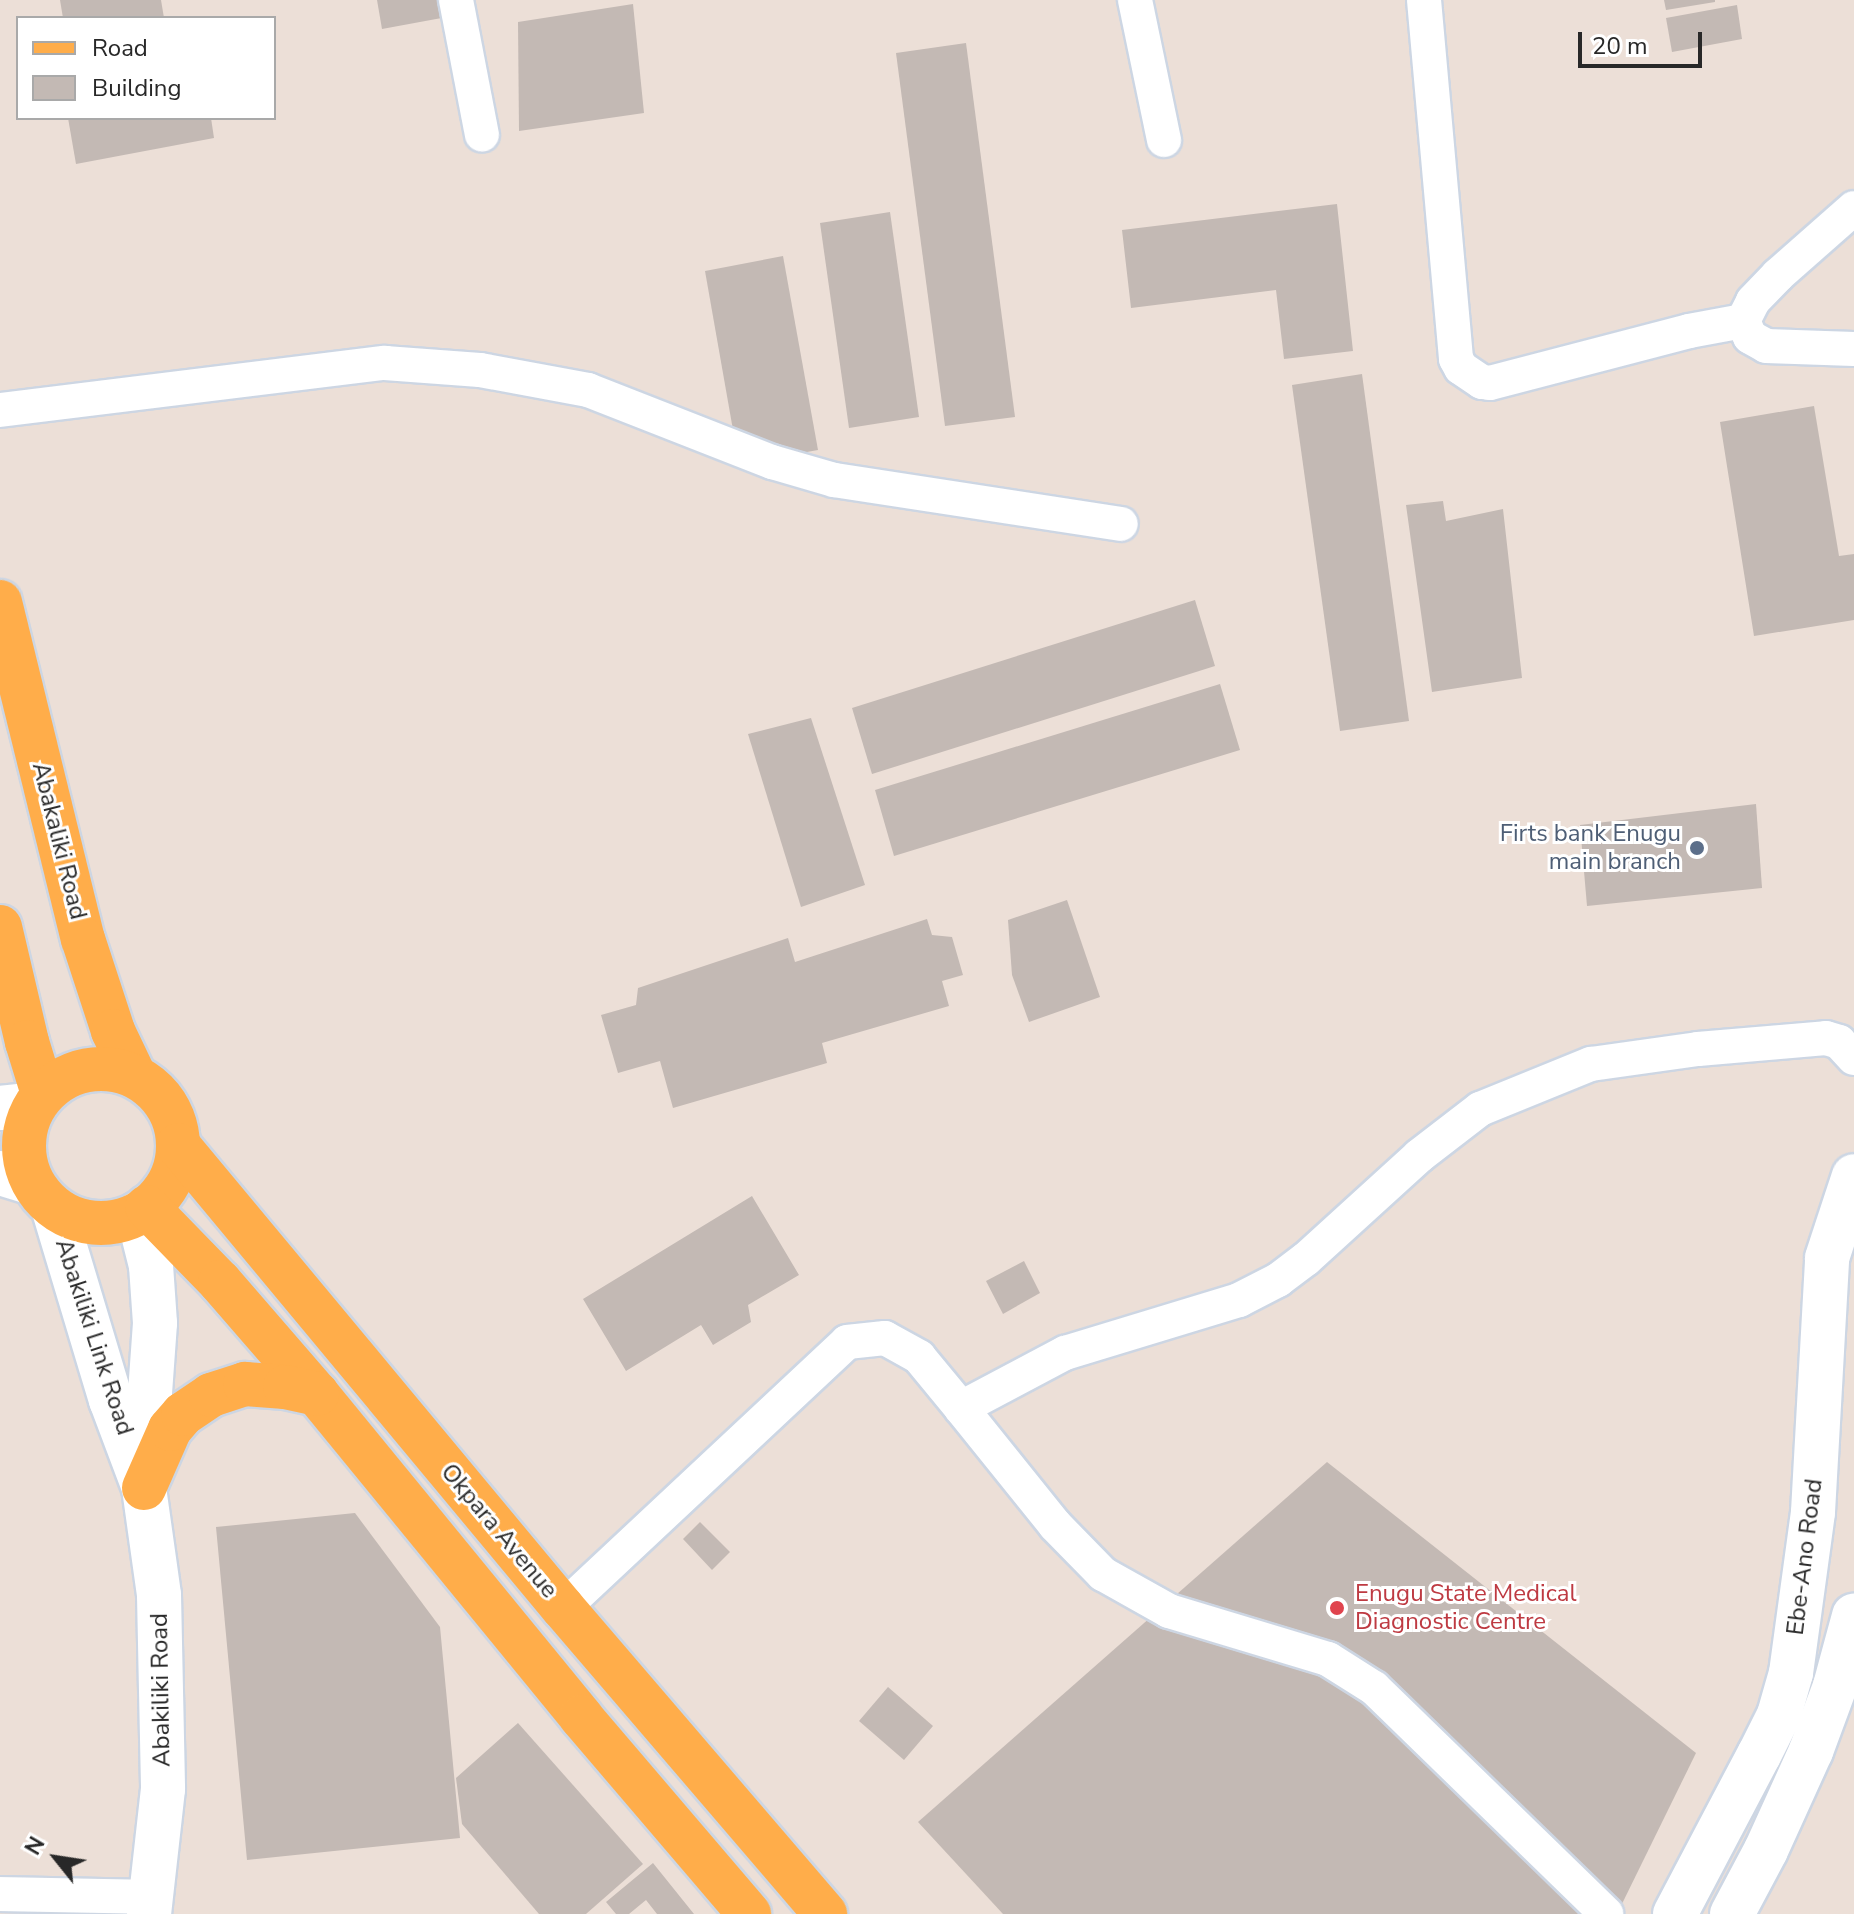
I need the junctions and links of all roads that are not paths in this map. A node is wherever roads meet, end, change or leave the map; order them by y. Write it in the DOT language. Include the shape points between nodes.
graph roads {
  1 [pos="456,0"];
  2 [pos="1135,0"];
  3 [pos="1424,0"];
  4 [pos="482,135"];
  5 [pos="1164,140"];
  6 [pos="1854,208"];
  7 [pos="1743,321"];
  8 [pos="1854,349"];
  9 [pos="0,410"];
  10 [pos="1121,524"];
  11 [pos="0,602"];
  12 [pos="0,927"];
  13 [pos="13,987"];
  14 [pos="0,1032"];
  15 [pos="1854,1058"];
  16 [pos="134,1075"];
  17 [pos="26,1102"];
  18 [pos="178,1145"];
  19 [pos="1854,1176"];
  20 [pos="29,1188"];
  21 [pos="142,1210"];
  22 [pos="317,1394"];
  23 [pos="961,1408"];
  24 [pos="141,1477"];
  25 [pos="563,1608"];
  26 [pos="1854,1616"];
  27 [pos="672,1736"];
  28 [pos="632,1774"];
  29 [pos="0,1894"];
  30 [pos="151,1906"];
  31 [pos="749,1914"];
  32 [pos="825,1914"];
  33 [pos="1606,1914"];
  34 [pos="1675,1914"];
  35 [pos="1732,1914"];
  1 -- 4 [label="street"];
  2 -- 5 [label="street"];
  3 -- 7 [label="street" via="1456,359 1461,368 1490,383"];
  6 -- 7 [label="street" via="1778,275 1753,301"];
  7 -- 8 [label="street" via="1750,337 1766,346"];
  9 -- 10 [label="street" via="385,363 480,370 588,390 772,462 834,480"];
  11 -- 16 [label="main road, Abakaliki Road" via="83,939 113,1031"];
  12 -- 13 [label="main road"];
  13 -- 14 [label="main road"];
  13 -- 17 [label="main road"];
  15 -- 23 [label="street" via="1839,1042 1826,1038 1591,1064 1480,1109 1278,1280 1239,1300 1065,1353"];
  16 -- 17 [label="main road" via="107,1068 78,1071"];
  16 -- 18 [label="main road" via="155,1089 170,1109"];
  17 -- 20 [label="main road"];
  18 -- 21 [label="main road" via="169,1181"];
  18 -- 25 [label="main road, Okpara Avenue"];
  19 -- 34 [label="main road, Ebe-Ano Road" via="1827,1258 1813,1512 1791,1673 1779,1715"];
  20 -- 21 [label="main road" via="76,1219 101,1224"];
  20 -- 24 [label="main road, Abakiliki Link Road"];
  21 -- 22 [label="main road" via="220,1282"];
  21 -- 24 [label="main road" via="155,1323"];
  22 -- 24 [label="main road" via="245,1384 211,1395 170,1429"];
  22 -- 28 [label="main road"];
  23 -- 25 [label="street" via="919,1357 885,1338 847,1342"];
  23 -- 33 [label="street" via="1055,1525 1103,1574 1169,1611 1328,1659 1374,1688"];
  24 -- 30 [label="main road, Abakiliki Road" via="159,1595 163,1680 163,1789"];
  25 -- 27 [label="main road, Okpara Avenue"];
  26 -- 35 [label="main road" via="1811,1751"];
  27 -- 28 [label="main road"];
  27 -- 32 [label="main road, Okpara Avenue"];
  28 -- 31 [label="main road"];
  29 -- 30 [label="street"];
}
